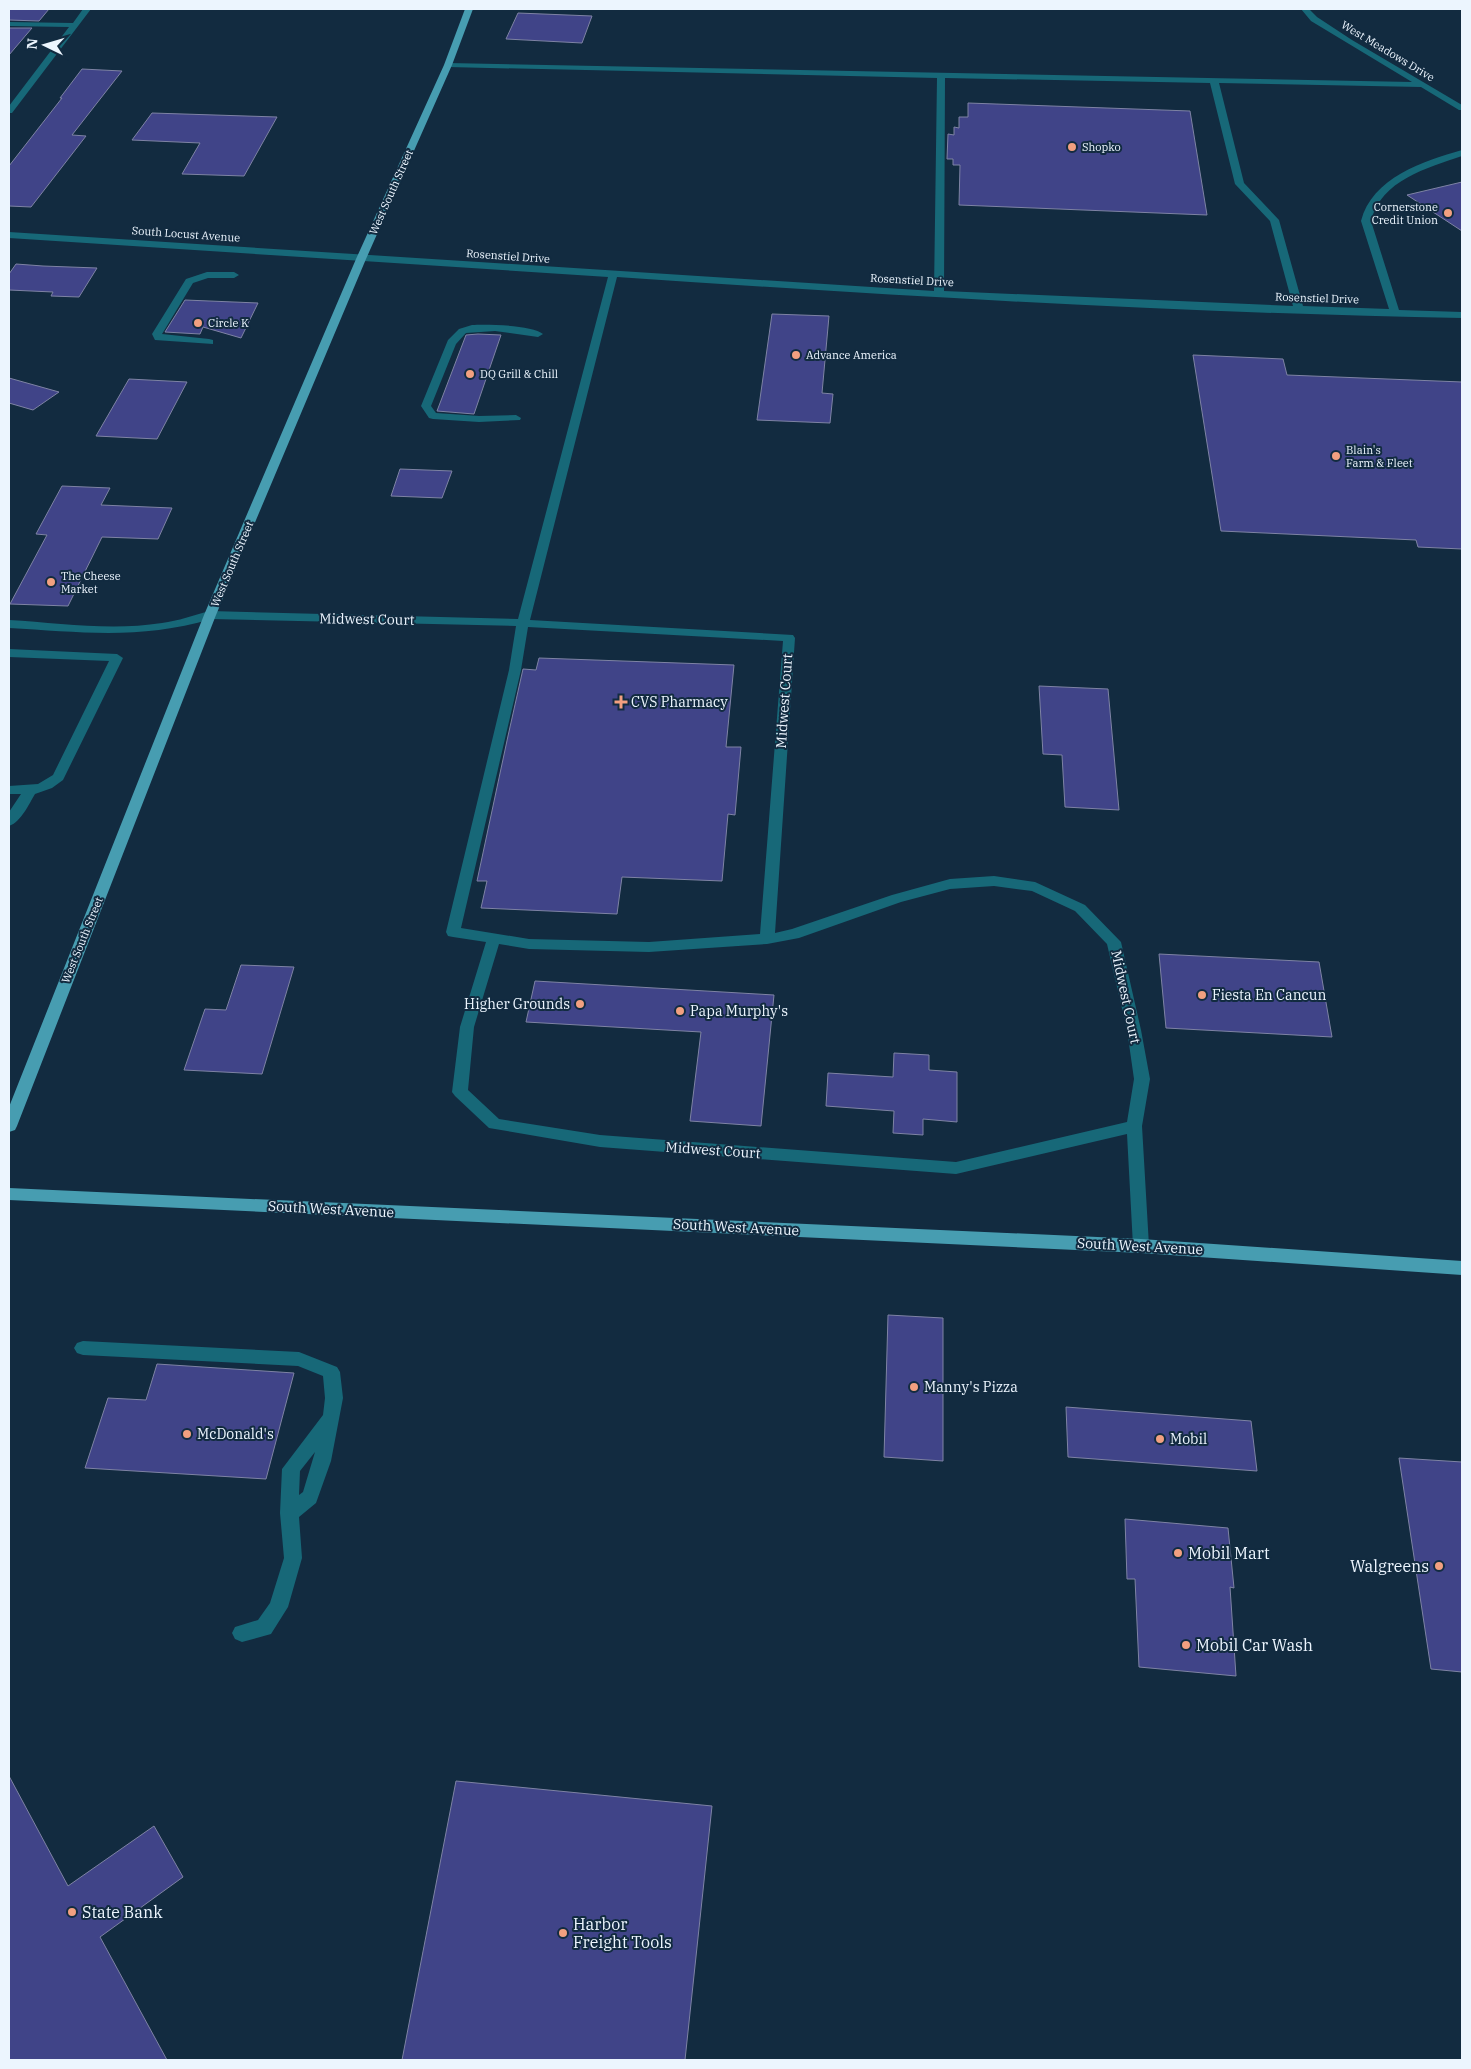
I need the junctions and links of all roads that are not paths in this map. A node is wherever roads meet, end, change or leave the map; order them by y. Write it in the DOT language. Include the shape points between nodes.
graph roads {
  1 [pos="87,9"];
  2 [pos="469,9"];
  3 [pos="1305,9"];
  4 [pos="9,24"];
  5 [pos="74,25"];
  6 [pos="448,64"];
  7 [pos="941,75"];
  8 [pos="1214,81"];
  9 [pos="1424,85"];
  10 [pos="1462,108"];
  11 [pos="9,111"];
  12 [pos="1462,153"];
  13 [pos="9,235"];
  14 [pos="361,259"];
  15 [pos="613,275"];
  16 [pos="234,276"];
  17 [pos="939,294"];
  18 [pos="1299,309"];
  19 [pos="1395,313"];
  20 [pos="1462,315"];
  21 [pos="538,334"];
  22 [pos="209,342"];
  23 [pos="516,418"];
  24 [pos="210,615"];
  25 [pos="523,623"];
  26 [pos="9,624"];
  27 [pos="9,653"];
  28 [pos="9,790"];
  29 [pos="30,791"];
  30 [pos="9,821"];
  31 [pos="494,938"];
  32 [pos="767,939"];
  33 [pos="9,1126"];
  34 [pos="1134,1126"];
  35 [pos="9,1194"];
  36 [pos="1141,1246"];
  37 [pos="1462,1268"];
  38 [pos="83,1348"];
  39 [pos="331,1418"];
  40 [pos="289,1513"];
  41 [pos="242,1633"];
  1 -- 5 [label="street"];
  2 -- 6 [label="main road, West South Street"];
  3 -- 9 [label="street, West Meadows Drive" via="1314,19 1349,42"];
  4 -- 5 [label="street"];
  5 -- 11 [label="street"];
  6 -- 7 [label="street"];
  6 -- 14 [label="main road, West South Street"];
  7 -- 8 [label="street"];
  7 -- 17 [label="street"];
  8 -- 9 [label="street"];
  8 -- 18 [label="street" via="1240,184 1274,220"];
  9 -- 10 [label="street, West Meadows Drive"];
  12 -- 19 [label="street" via="1418,168 1376,196 1367,211 1366,221"];
  13 -- 14 [label="street, South Locust Avenue"];
  14 -- 15 [label="street, Rosenstiel Drive"];
  14 -- 24 [label="main road, West South Street"];
  15 -- 17 [label="street, Rosenstiel Drive"];
  15 -- 25 [label="street"];
  16 -- 22 [label="street" via="207,275 189,281 157,334 159,338 168,340"];
  17 -- 18 [label="street, Rosenstiel Drive"];
  18 -- 19 [label="street, Rosenstiel Drive"];
  19 -- 20 [label="street, Rosenstiel Drive"];
  21 -- 23 [label="street" via="489,328 461,332 449,350 426,406 433,416"];
  24 -- 25 [label="street, Midwest Court"];
  24 -- 26 [label="street, Midwest Court" via="185,623 126,629"];
  24 -- 33 [label="main road, West South Street"];
  25 -- 31 [label="street, Midwest Court" via="519,656 453,932"];
  25 -- 32 [label="street, Midwest Court" via="789,638"];
  27 -- 29 [label="street" via="117,658 61,773 55,781"];
  28 -- 29 [label="street"];
  29 -- 30 [label="street"];
  31 -- 32 [label="street, Midwest Court" via="529,944 649,947"];
  31 -- 34 [label="street, Midwest Court" via="467,1026 460,1092 495,1124 600,1141 956,1168"];
  32 -- 34 [label="street, Midwest Court" via="794,934 897,898 950,884 994,881 1035,887 1080,908 1114,942 1142,1079"];
  34 -- 36 [label="street, Midwest Court"];
  35 -- 36 [label="main road, South West Avenue"];
  36 -- 37 [label="main road, South West Avenue"];
  38 -- 39 [label="street" via="299,1359 331,1372 334,1398"];
  39 -- 40 [label="street" via="310,1497"];
  39 -- 40 [label="street" via="291,1469"];
  40 -- 41 [label="street" via="293,1558 278,1607 264,1628"];
}
